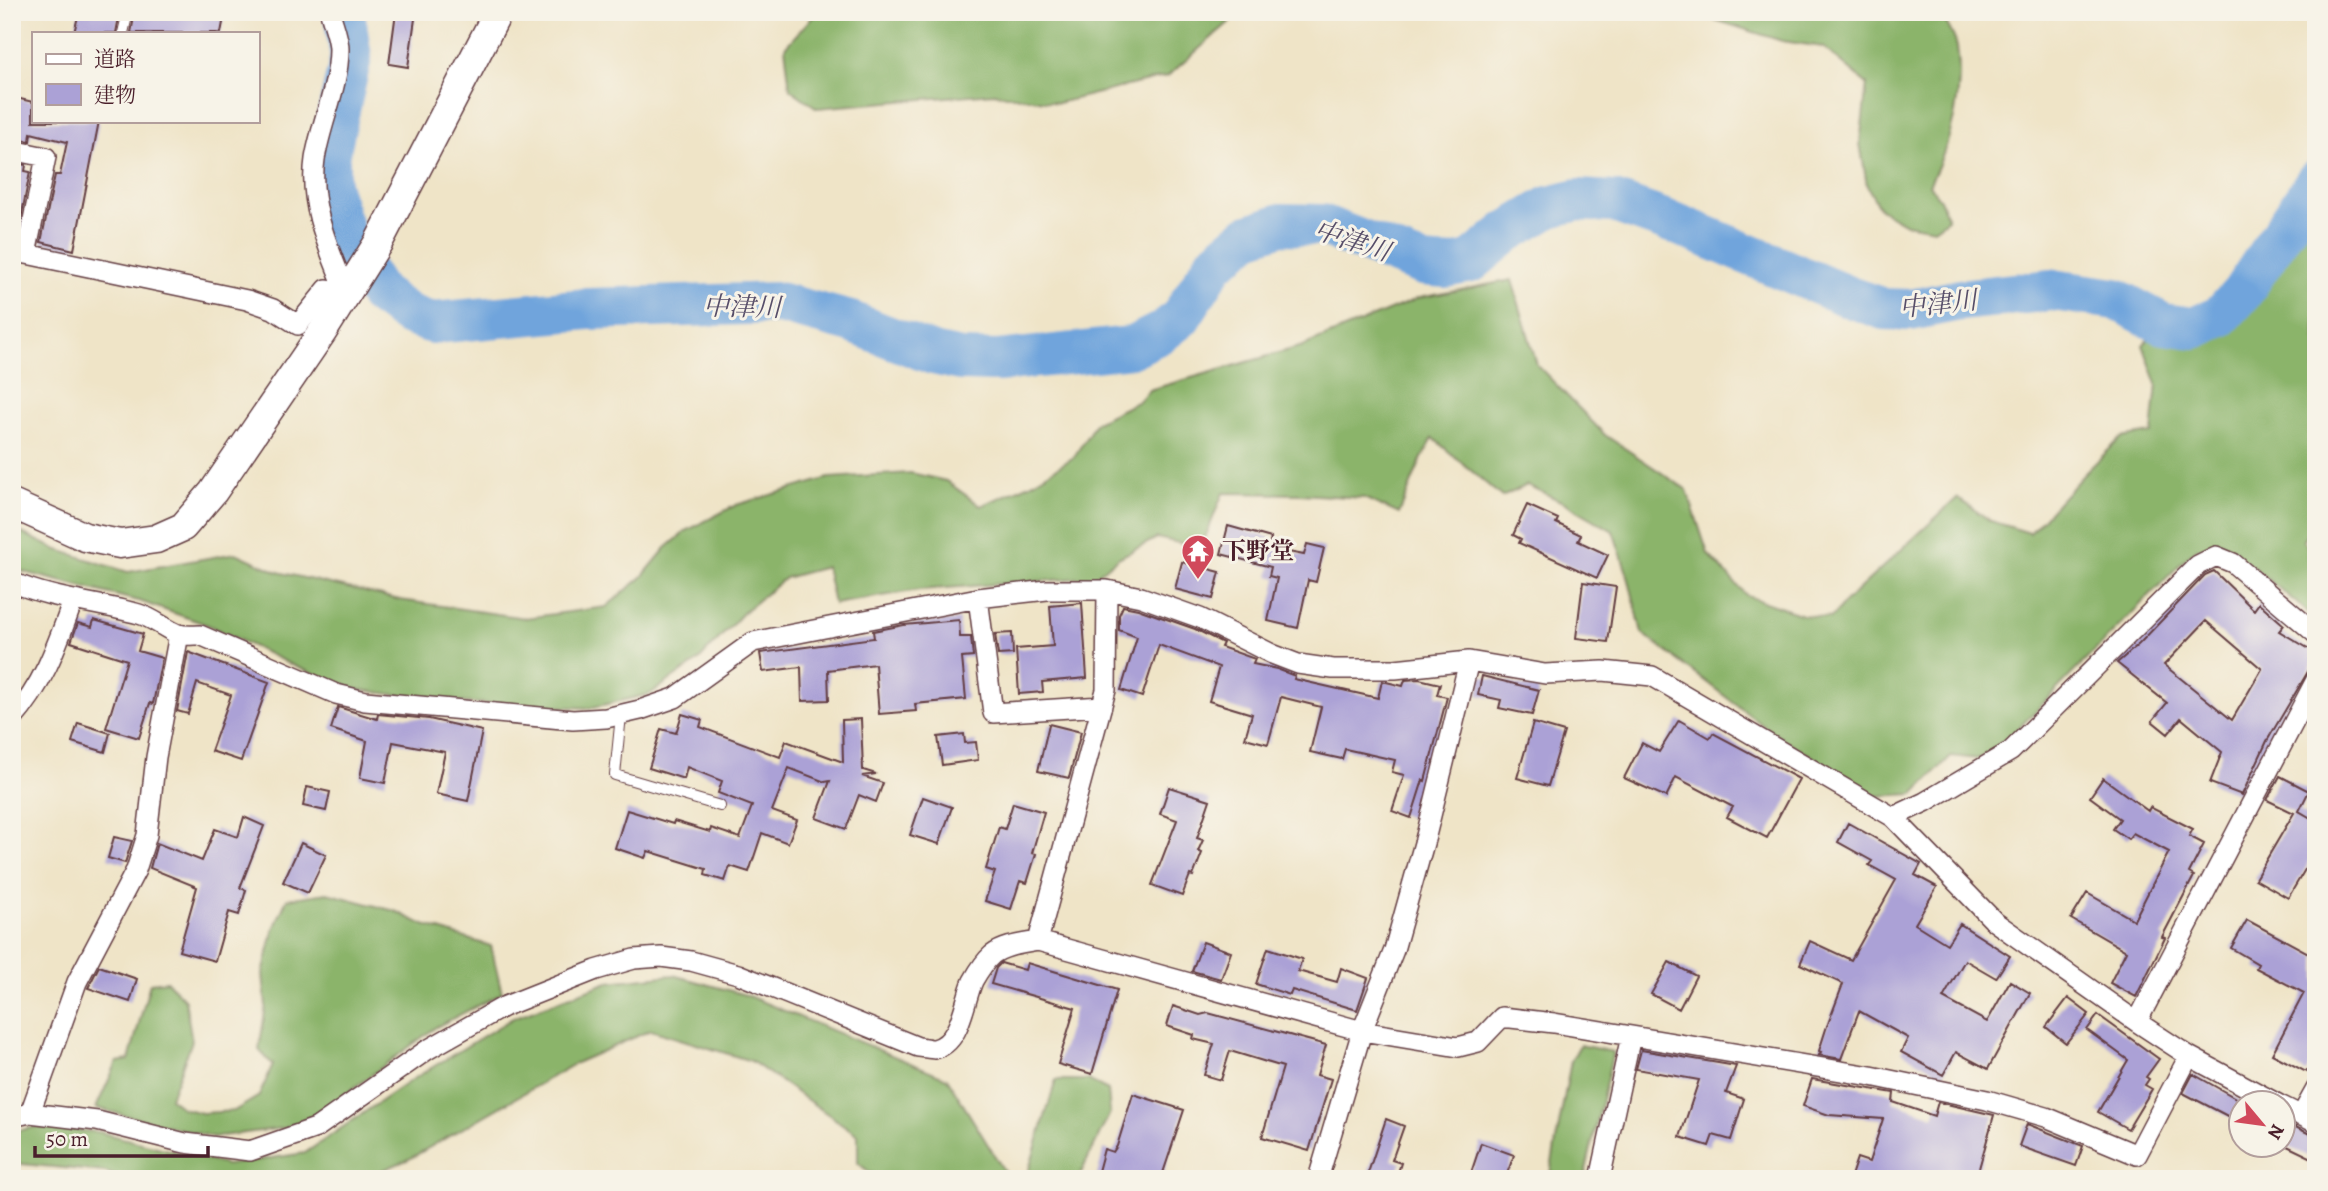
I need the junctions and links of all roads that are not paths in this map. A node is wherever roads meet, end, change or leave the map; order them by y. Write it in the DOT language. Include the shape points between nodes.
graph roads {
  1 [pos="128,12"];
  2 [pos="330,12"];
  3 [pos="498,12"];
  4 [pos="124,32"];
  5 [pos="12,150"];
  6 [pos="19,252"];
  7 [pos="350,288"];
  8 [pos="12,504"];
  9 [pos="12,582"];
  10 [pos="1107,590"];
  11 [pos="978,598"];
  12 [pos="73,601"];
  13 [pos="180,634"];
  14 [pos="2316,634"];
  15 [pos="1469,661"];
  16 [pos="2316,680"];
  17 [pos="1102,706"];
  18 [pos="621,715"];
  19 [pos="12,720"];
  20 [pos="720,806"];
  21 [pos="1893,817"];
  22 [pos="1038,941"];
  23 [pos="2137,1022"];
  24 [pos="1362,1031"];
  25 [pos="1631,1035"];
  26 [pos="2189,1056"];
  27 [pos="2316,1089"];
  28 [pos="2252,1090"];
  29 [pos="21,1115"];
  30 [pos="2308,1120"];
  31 [pos="1318,1179"];
  32 [pos="1600,1179"];
  1 -- 4 [label="lane"];
  2 -- 7 [label="street" via="339,46 315,161 315,194 323,236"];
  3 -- 7 [label="street"];
  5 -- 6 [label="street" via="46,157"];
  6 -- 7 [label="street" via="247,300 298,325 327,289"];
  7 -- 8 [label="street" via="213,492 183,527 156,539 120,544 85,537"];
  9 -- 12 [label="street"];
  10 -- 11 [label="street" via="1046,590"];
  10 -- 15 [label="street" via="1177,608 1298,664 1395,669"];
  10 -- 17 [label="street"];
  11 -- 17 [label="street" via="993,713"];
  11 -- 18 [label="street" via="753,642 675,698"];
  12 -- 13 [label="street" via="144,615"];
  12 -- 19 [label="street" via="52,659 30,700"];
  13 -- 18 [label="street" via="200,635 336,694 365,701 573,720"];
  13 -- 29 [label="street" via="136,870 77,982"];
  14 -- 21 [label="street" via="2233,563 2216,556 2197,565 2011,751"];
  15 -- 21 [label="street" via="1545,674 1604,671 1652,676"];
  15 -- 24 [label="street" via="1394,950"];
  16 -- 23 [label="street"];
  17 -- 22 [label="street"];
  18 -- 20 [label="lane" via="615,775"];
  21 -- 23 [label="street" via="1995,922"];
  22 -- 24 [label="street"];
  22 -- 29 [label="street" via="994,953 973,982 956,1029 934,1049 918,1047 738,974 661,957 596,970 503,1007 427,1050 316,1128 250,1152 185,1143 97,1121"];
  23 -- 26 [label="street"];
  24 -- 25 [label="street" via="1458,1047 1478,1042 1502,1017"];
  24 -- 31 [label="street"];
  25 -- 26 [label="street" via="1987,1100 2046,1117 2137,1155"];
  25 -- 32 [label="street"];
  26 -- 28 [label="street"];
  27 -- 30 [label="street"];
}
